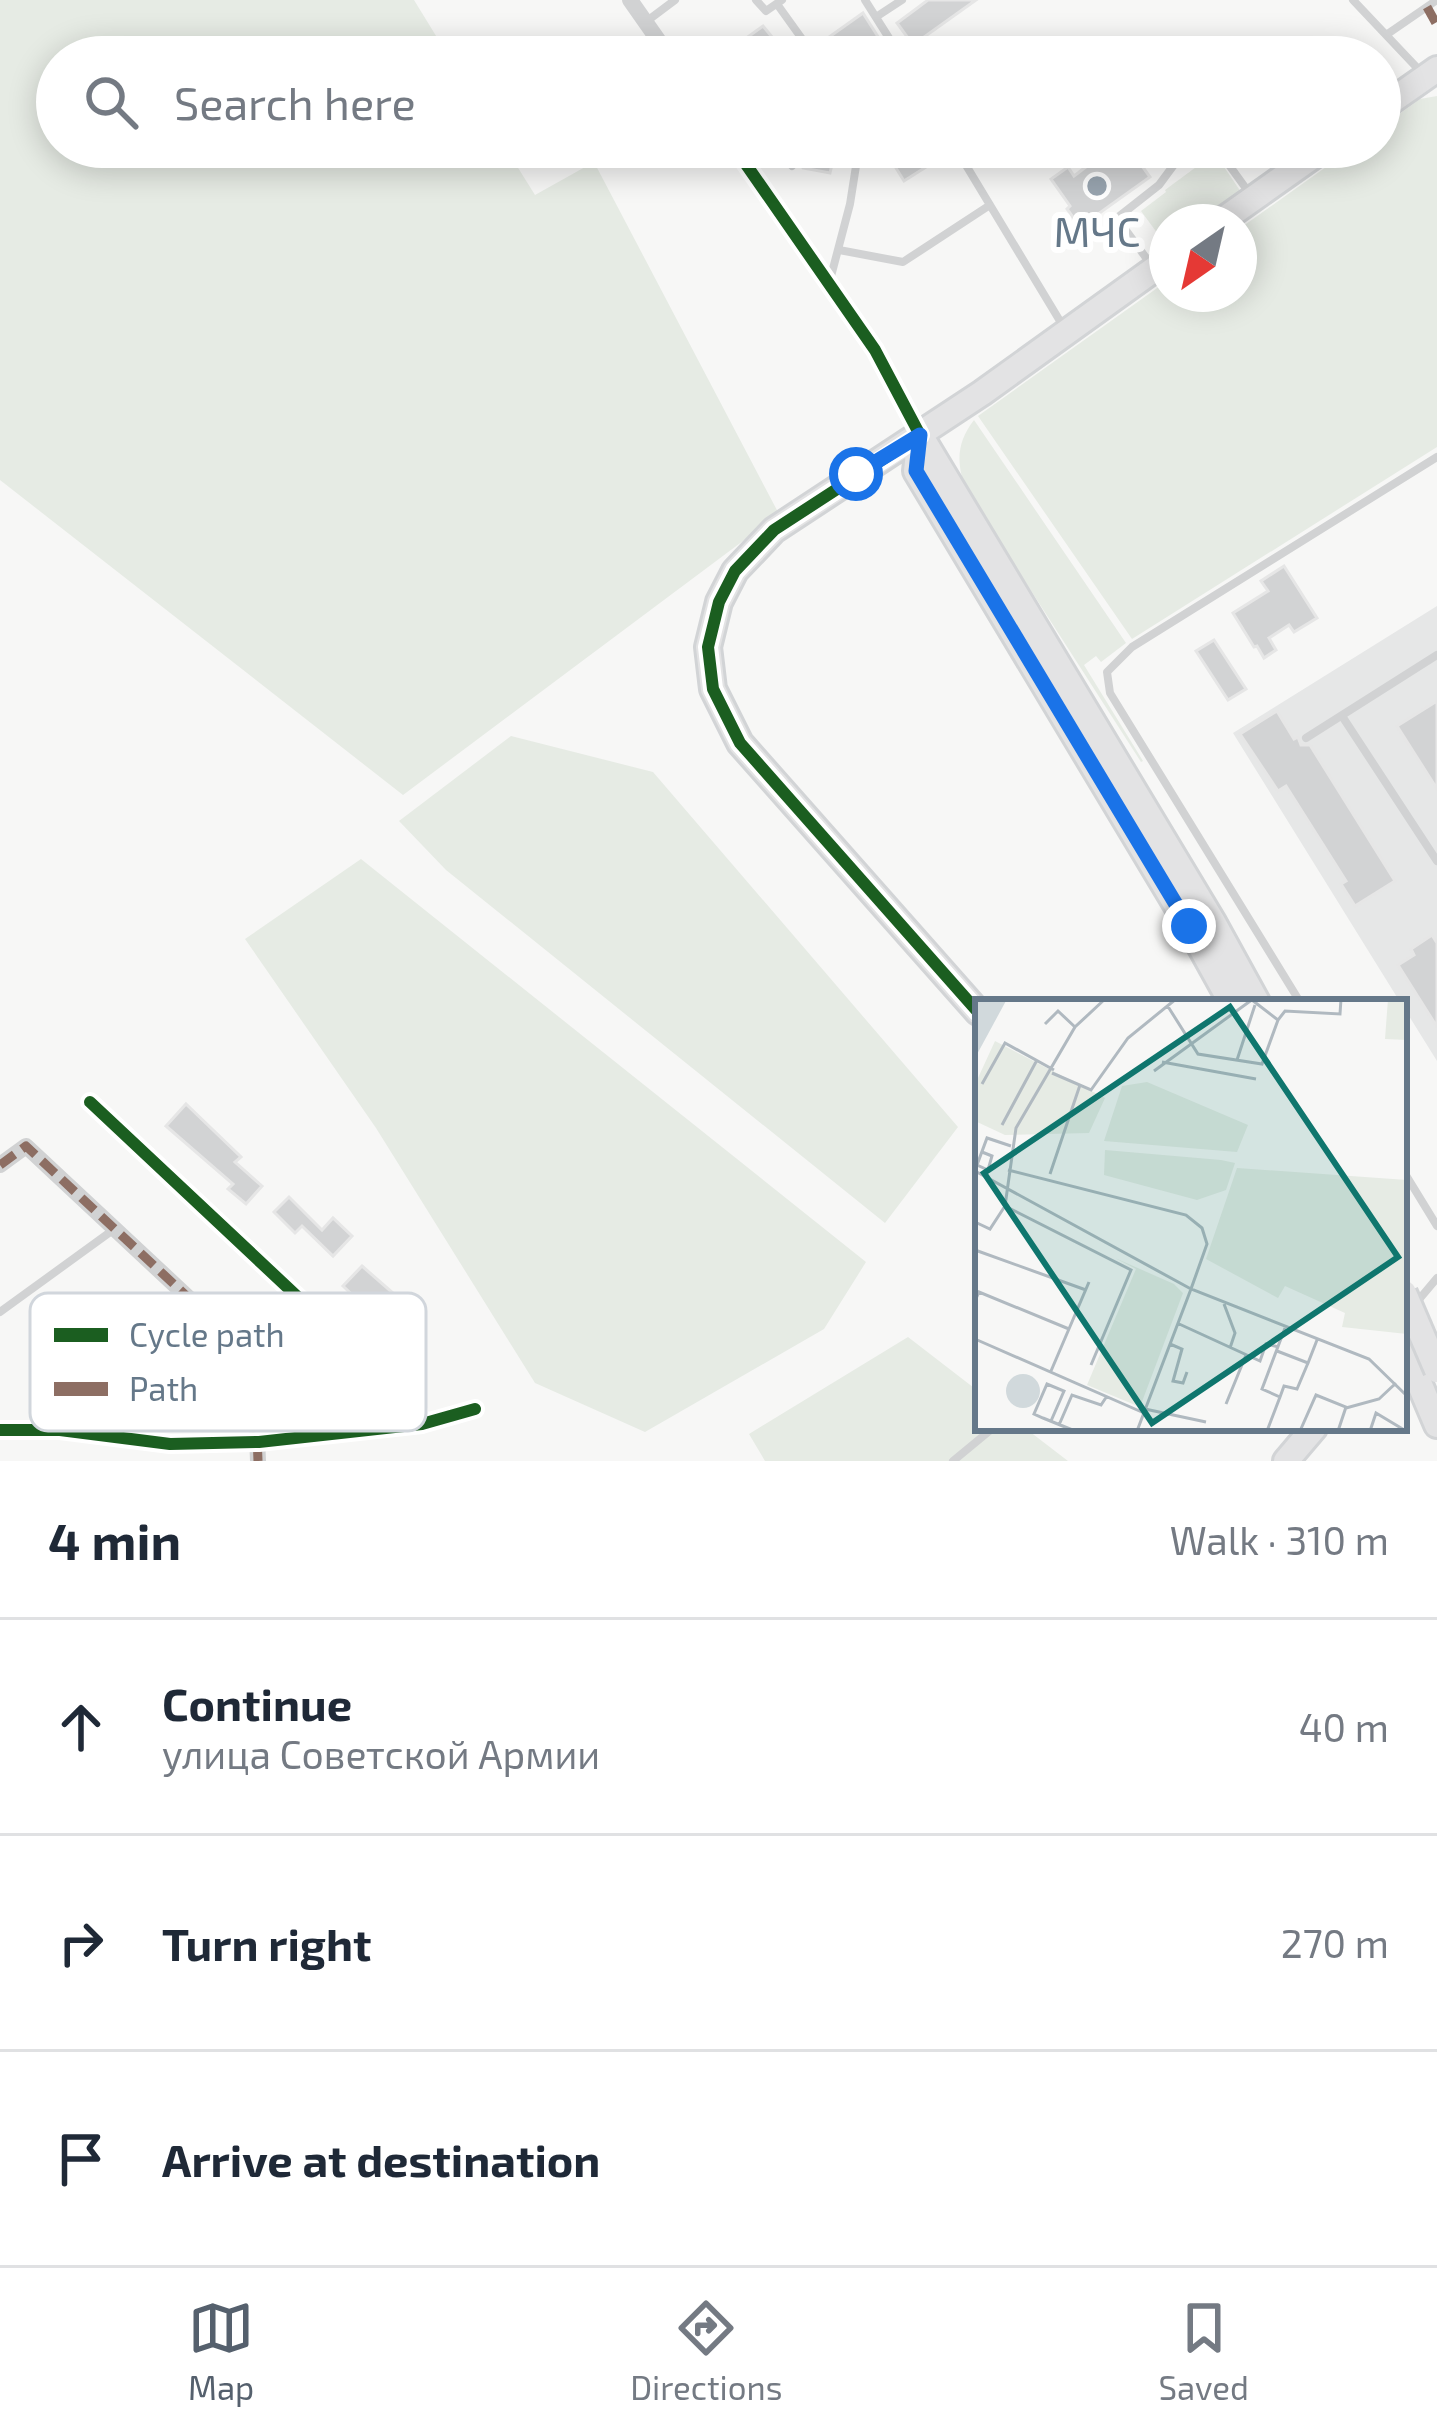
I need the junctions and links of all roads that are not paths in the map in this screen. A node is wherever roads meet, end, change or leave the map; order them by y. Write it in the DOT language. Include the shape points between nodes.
graph roads {
  1 [pos="630,0"];
  2 [pos="675,0"];
  3 [pos="756,0"];
  4 [pos="865,0"];
  5 [pos="902,0"];
  6 [pos="1353,0"];
  7 [pos="1437,0"];
  8 [pos="779,2"];
  9 [pos="876,17"];
  10 [pos="646,22"];
  11 [pos="1386,35"];
  12 [pos="656,36"];
  13 [pos="801,36"];
  14 [pos="888,36"];
  15 [pos="1401,48"];
  16 [pos="1431,73"];
  17 [pos="1401,94"];
  18 [pos="749,168"];
  19 [pos="856,168"];
  20 [pos="969,168"];
  21 [pos="1172,168"];
  22 [pos="1231,168"];
  23 [pos="1296,168"];
  24 [pos="1253,198"];
  25 [pos="1245,204"];
  26 [pos="991,205"];
  27 [pos="838,250"];
  28 [pos="1149,252"];
  29 [pos="1149,273"];
  30 [pos="829,283"];
  31 [pos="1066,332"];
  32 [pos="920,435"];
  33 [pos="1436,460"];
  34 [pos="1437,655"];
  35 [pos="1342,716"];
  36 [pos="1306,738"];
  37 [pos="1437,862"];
  38 [pos="1229,999"];
  39 [pos="1255,999"];
  40 [pos="1298,999"];
  41 [pos="975,1009"];
  42 [pos="90,1102"];
  43 [pos="0,1165"];
  44 [pos="1407,1177"];
  45 [pos="1437,1226"];
  46 [pos="115,1229"];
  47 [pos="1437,1278"];
  48 [pos="183,1293"];
  49 [pos="294,1293"];
  50 [pos="1407,1300"];
  51 [pos="0,1312"];
  52 [pos="1407,1314"];
  53 [pos="1407,1354"];
  54 [pos="1437,1370"];
  55 [pos="476,1409"];
  56 [pos="426,1423"];
  57 [pos="1437,1425"];
  58 [pos="67,1431"];
  59 [pos="381,1431"];
  60 [pos="989,1431"];
  61 [pos="1311,1431"];
  62 [pos="258,1452"];
  63 [pos="953,1461"];
  64 [pos="1286,1461"];
  1 -- 10 [label="street"];
  2 -- 10 [label="lane"];
  3 -- 8 [label="lane" via="766,11"];
  4 -- 9 [label="lane"];
  5 -- 9 [label="lane"];
  6 -- 11 [label="lane"];
  7 -- 11 [label="lane"];
  8 -- 13 [label="lane"];
  9 -- 14 [label="lane"];
  10 -- 12 [label="street"];
  15 -- 16 [label="lane"];
  16 -- 17 [label="main road"];
  18 -- 30 [label="street"];
  19 -- 27 [label="lane"];
  20 -- 26 [label="lane"];
  21 -- 28 [label="lane" via="1117,218"];
  22 -- 24 [label="lane"];
  23 -- 24 [label="main road"];
  24 -- 25 [label="main road"];
  26 -- 27 [label="lane" via="903,262"];
  26 -- 31 [label="lane"];
  27 -- 30 [label="lane"];
  29 -- 31 [label="main road"];
  30 -- 32 [label="street"];
  31 -- 32 [label="main road"];
  32 -- 38 [label="main road" via="916,471"];
  32 -- 39 [label="main road"];
  32 -- 41 [label="main road" via="774,530 735,571 708,647 713,688 740,743"];
  33 -- 40 [label="lane" via="1132,647 1107,672 1110,692"];
  34 -- 35 [label="lane"];
  35 -- 36 [label="lane"];
  35 -- 37 [label="lane"];
  42 -- 49 [label="street"];
  43 -- 46 [label="street" via="26,1146"];
  44 -- 45 [label="lane"];
  46 -- 48 [label="street"];
  46 -- 51 [label="lane"];
  47 -- 52 [label="lane"];
  50 -- 54 [label="main road, bridge"];
  53 -- 57 [label="main road"];
  55 -- 56 [label="street"];
  58 -- 62 [label="street"];
  59 -- 62 [label="street"];
  60 -- 63 [label="lane"];
  61 -- 64 [label="main road"];
}
